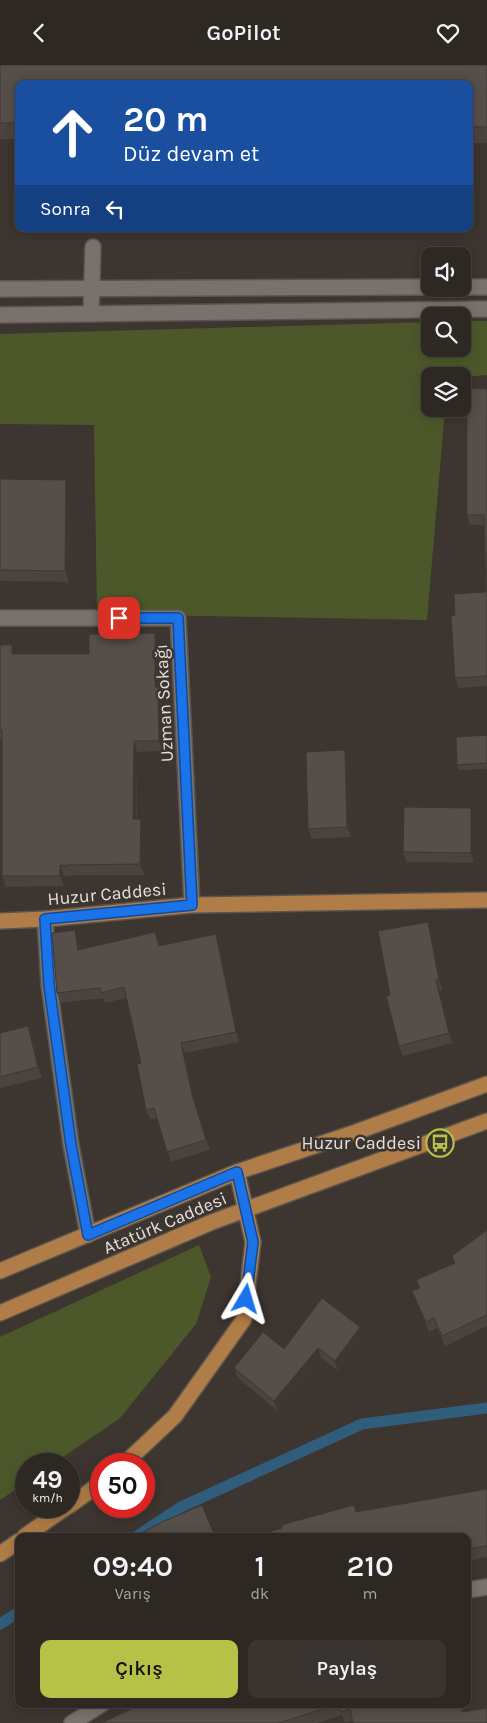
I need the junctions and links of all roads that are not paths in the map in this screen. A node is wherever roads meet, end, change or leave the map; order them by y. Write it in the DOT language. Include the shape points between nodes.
graph roads {
  1 [pos="93,247"];
  2 [pos="421,287"];
  3 [pos="471,287"];
  4 [pos="487,287"];
  5 [pos="0,289"];
  6 [pos="93,289"];
  7 [pos="487,309"];
  8 [pos="91,314"];
  9 [pos="0,315"];
  10 [pos="0,618"];
  11 [pos="487,900"];
  12 [pos="192,905"];
  13 [pos="45,919"];
  14 [pos="0,921"];
  15 [pos="487,1084"];
  16 [pos="487,1121"];
  17 [pos="237,1172"];
  18 [pos="247,1209"];
  19 [pos="88,1235"];
  20 [pos="0,1271"];
  21 [pos="0,1313"];
  22 [pos="135,1453"];
  23 [pos="51,1518"];
  24 [pos="29,1533"];
  25 [pos="15,1544"];
  26 [pos="0,1554"];
  27 [pos="487,1587"];
  28 [pos="471,1590"];
  29 [pos="96,1708"];
  30 [pos="72,1723"];
  1 -- 6 [label="street"];
  2 -- 6 [label="street"];
  3 -- 4 [label="street"];
  5 -- 6 [label="street"];
  6 -- 8 [label="street"];
  7 -- 8 [label="street"];
  8 -- 9 [label="street"];
  10 -- 12 [label="street, Uzman Sokağı" via="178,618"];
  11 -- 12 [label="main road, Huzur Caddesi"];
  12 -- 13 [label="main road, Huzur Caddesi"];
  13 -- 14 [label="main road, Huzur Caddesi"];
  13 -- 19 [label="street" via="49,985 71,1145"];
  15 -- 17 [label="main road, Atatürk Caddesi"];
  16 -- 18 [label="main road, Atatürk Caddesi"];
  17 -- 18 [label="main road"];
  17 -- 19 [label="main road, Atatürk Caddesi"];
  18 -- 21 [label="main road, Atatürk Caddesi"];
  18 -- 22 [label="main road" via="253,1242 244,1319 174,1416"];
  19 -- 20 [label="main road, Atatürk Caddesi"];
  23 -- 24 [label="main road"];
  25 -- 26 [label="main road"];
  27 -- 28 [label="street"];
  29 -- 30 [label="street"];
}
